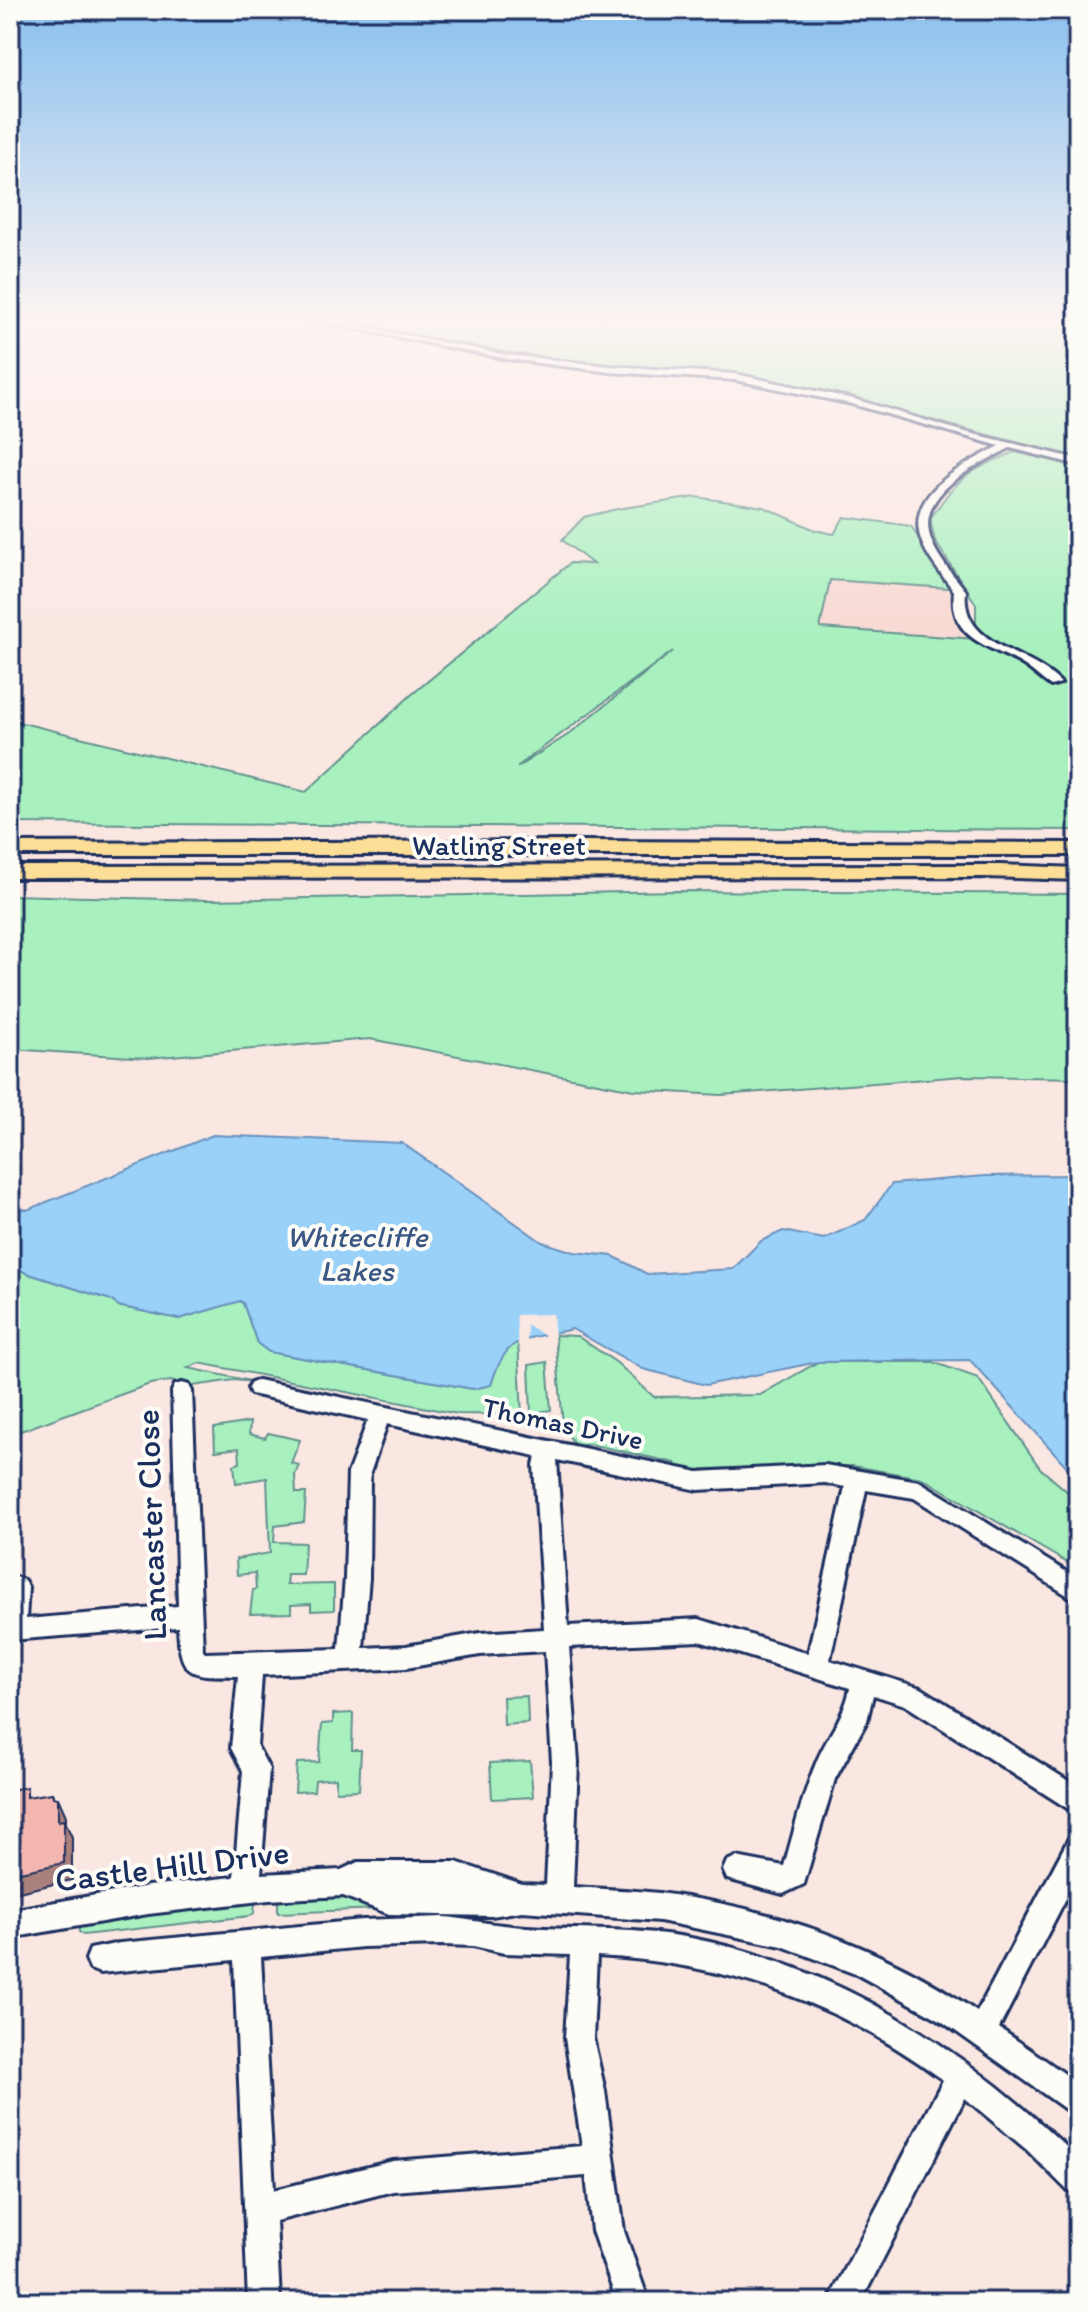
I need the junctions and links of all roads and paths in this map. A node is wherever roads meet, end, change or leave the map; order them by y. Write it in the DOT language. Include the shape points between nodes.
graph roads {
  1 [pos="937,425"];
  2 [pos="1009,445"];
  3 [pos="1078,462"];
  4 [pos="1055,683"];
  5 [pos="10,849"];
  6 [pos="1078,849"];
  7 [pos="10,872"];
  8 [pos="1078,872"];
  9 [pos="258,1388"];
  10 [pos="182,1391"];
  11 [pos="380,1415"];
  12 [pos="548,1449"];
  13 [pos="858,1478"];
  14 [pos="16,1587"];
  15 [pos="1078,1592"];
  16 [pos="191,1615"];
  17 [pos="558,1639"];
  18 [pos="350,1659"];
  19 [pos="251,1665"];
  20 [pos="817,1666"];
  21 [pos="864,1680"];
  22 [pos="1078,1802"];
  23 [pos="1078,1847"];
  24 [pos="736,1870"];
  25 [pos="247,1889"];
  26 [pos="559,1899"];
  27 [pos="10,1924"];
  28 [pos="584,1944"];
  29 [pos="247,1945"];
  30 [pos="100,1959"];
  31 [pos="982,2032"];
  32 [pos="961,2076"];
  33 [pos="1078,2101"];
  34 [pos="597,2160"];
  35 [pos="1078,2179"];
  36 [pos="260,2209"];
  37 [pos="264,2302"];
  38 [pos="633,2302"];
  39 [pos="844,2302"];
  1 -- 2 [label="street"];
  2 -- 3 [label="street"];
  2 -- 4 [label="street" via="963,469 945,485 923,518 924,532 933,555 960,591 957,604 964,625 986,645"];
  5 -- 6 [label="highway, Watling Street"];
  7 -- 8 [label="highway, Watling Street"];
  9 -- 11 [label="street, Thomas Drive"];
  10 -- 16 [label="street, Lancaster Close"];
  11 -- 12 [label="street, Thomas Drive"];
  11 -- 18 [label="street" via="359,1470"];
  12 -- 13 [label="street, Thomas Drive" via="698,1481 795,1475"];
  12 -- 17 [label="street"];
  13 -- 15 [label="street, Thomas Drive" via="919,1490"];
  13 -- 20 [label="street"];
  14 -- 16 [label="street" via="14,1631"];
  16 -- 19 [label="street, Lancaster Close" via="191,1655 200,1664"];
  17 -- 18 [label="street"];
  17 -- 20 [label="street" via="695,1629"];
  17 -- 26 [label="street" via="565,1776"];
  18 -- 19 [label="street, Lancaster Close"];
  19 -- 25 [label="street" via="244,1748 256,1769"];
  20 -- 21 [label="street"];
  21 -- 22 [label="street" via="912,1696"];
  21 -- 24 [label="street" via="853,1725 822,1779 795,1875 783,1881"];
  23 -- 31 [label="street"];
  25 -- 26 [label="street, Castle Hill Drive" via="343,1883 389,1900"];
  25 -- 27 [label="street, Castle Hill Drive"];
  26 -- 31 [label="street, Castle Hill Drive" via="660,1907 782,1932 866,1964"];
  28 -- 29 [label="street" via="456,1932 310,1936"];
  28 -- 32 [label="street" via="690,1952 767,1972 887,2026"];
  28 -- 34 [label="street" via="579,2038"];
  29 -- 30 [label="street"];
  29 -- 36 [label="street"];
  31 -- 33 [label="street, Castle Hill Drive"];
  32 -- 35 [label="street"];
  32 -- 39 [label="street"];
  34 -- 36 [label="street" via="393,2176"];
  34 -- 38 [label="street" via="608,2231"];
  36 -- 37 [label="street"];
}
